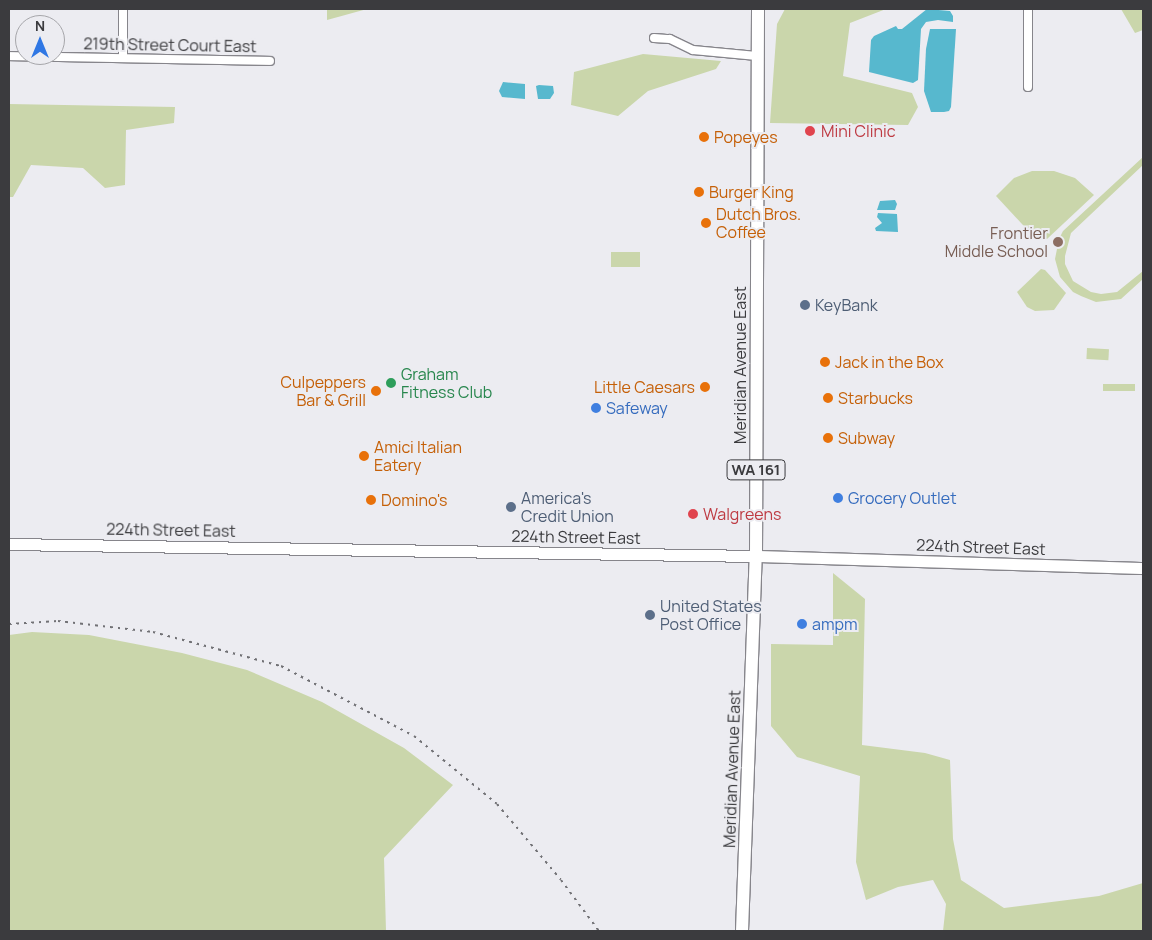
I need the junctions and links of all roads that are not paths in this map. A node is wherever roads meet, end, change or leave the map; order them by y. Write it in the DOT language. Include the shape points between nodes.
graph roads {
  1 [pos="123,9"];
  2 [pos="758,9"];
  3 [pos="1028,9"];
  4 [pos="654,38"];
  5 [pos="9,56"];
  6 [pos="757,56"];
  7 [pos="123,57"];
  8 [pos="270,61"];
  9 [pos="1028,87"];
  10 [pos="9,544"];
  11 [pos="756,556"];
  12 [pos="1143,568"];
  13 [pos="742,931"];
  1 -- 7 [label="street"];
  2 -- 6 [label="main road, Meridian Avenue East / WA 161"];
  3 -- 9 [label="street"];
  4 -- 6 [label="street" via="670,39 693,50"];
  5 -- 7 [label="street, 219th Street Court East"];
  6 -- 11 [label="main road, Meridian Avenue East / WA 161"];
  7 -- 8 [label="street, 219th Street Court East"];
  10 -- 11 [label="main road, 224th Street East"];
  11 -- 12 [label="main road, 224th Street East"];
  11 -- 13 [label="main road, Meridian Avenue East / WA 161"];
}
